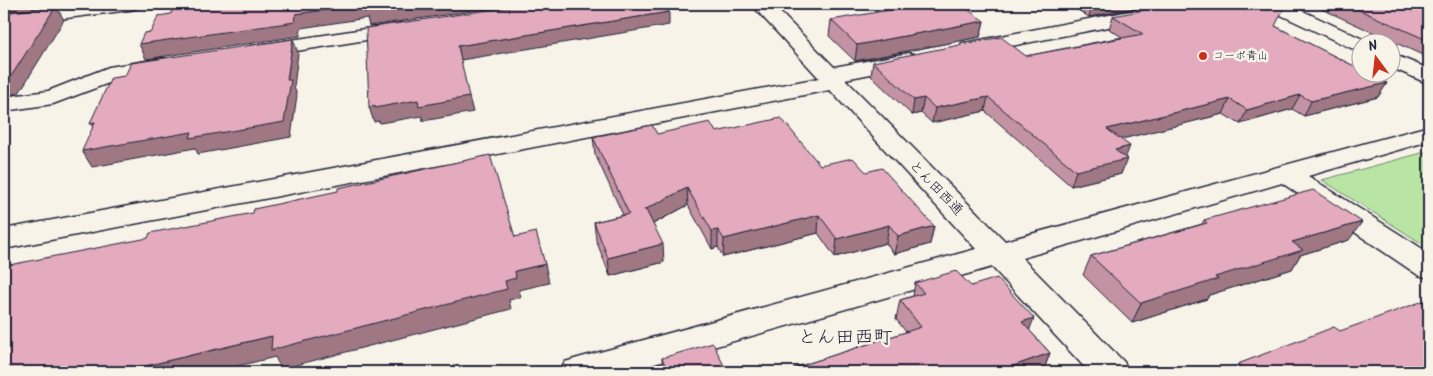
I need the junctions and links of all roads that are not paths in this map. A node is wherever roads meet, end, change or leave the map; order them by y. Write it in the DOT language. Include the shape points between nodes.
graph roads {
  1 [pos="130,4"];
  2 [pos="761,4"];
  3 [pos="1195,4"];
  4 [pos="1273,4"];
  5 [pos="4,20"];
  6 [pos="421,26"];
  7 [pos="1350,40"];
  8 [pos="954,51"];
  9 [pos="235,54"];
  10 [pos="926,56"];
  11 [pos="186,62"];
  12 [pos="1400,64"];
  13 [pos="1429,77"];
  14 [pos="833,79"];
  15 [pos="4,104"];
  16 [pos="1429,133"];
  17 [pos="1286,174"];
  18 [pos="4,239"];
  19 [pos="999,254"];
  20 [pos="1429,267"];
  21 [pos="578,372"];
  22 [pos="1111,372"];
  1 -- 5 [label="street"];
  2 -- 14 [label="street, とん田西通"];
  3 -- 8 [label="street"];
  4 -- 7 [label="street"];
  6 -- 9 [label="street"];
  10 -- 14 [label="street"];
  11 -- 15 [label="street" via="118,72 53,97"];
  12 -- 13 [label="street"];
  14 -- 18 [label="street"];
  14 -- 19 [label="street, とん田西通"];
  16 -- 17 [label="street"];
  17 -- 19 [label="street"];
  17 -- 20 [label="street"];
  19 -- 21 [label="street"];
  19 -- 22 [label="street, とん田西通"];
}
